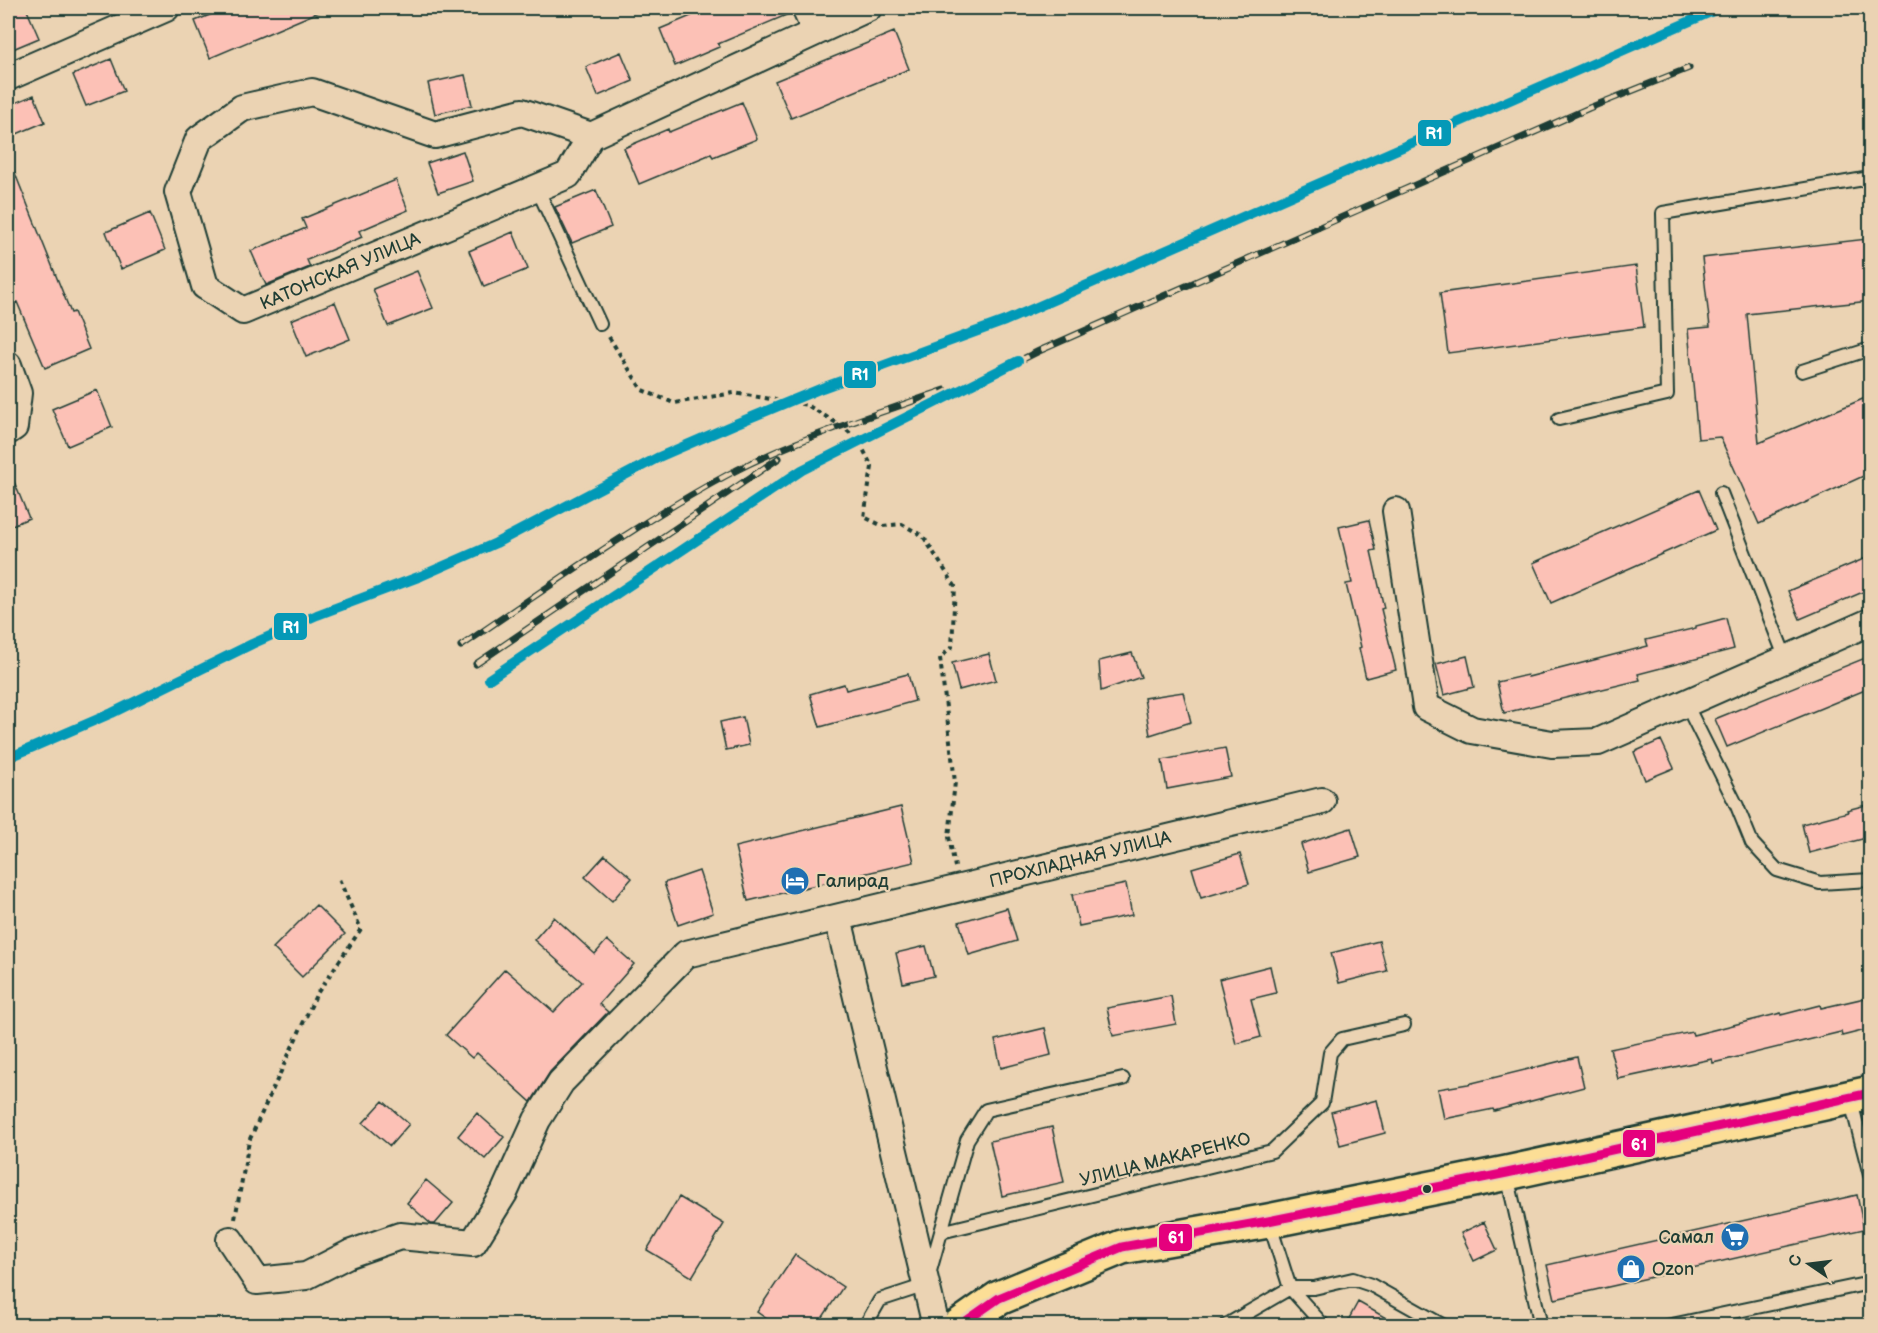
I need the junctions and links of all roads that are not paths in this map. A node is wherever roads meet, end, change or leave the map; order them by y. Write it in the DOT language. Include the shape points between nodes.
graph roads {
  1 [pos="166,8"];
  2 [pos="805,8"];
  3 [pos="868,8"];
  4 [pos="816,32"];
  5 [pos="8,77"];
  6 [pos="591,136"];
  7 [pos="1870,177"];
  8 [pos="537,188"];
  9 [pos="600,324"];
  10 [pos="1870,349"];
  11 [pos="8,365"];
  12 [pos="1802,371"];
  13 [pos="1559,419"];
  14 [pos="8,431"];
  15 [pos="1721,493"];
  16 [pos="1396,511"];
  17 [pos="1870,622"];
  18 [pos="1786,660"];
  19 [pos="1685,702"];
  20 [pos="1322,801"];
  21 [pos="1870,880"];
  22 [pos="838,918"];
  23 [pos="1404,1025"];
  24 [pos="1122,1078"];
  25 [pos="1860,1095"];
  26 [pos="1507,1173"];
  27 [pos="1870,1175"];
  28 [pos="1269,1221"];
  29 [pos="941,1232"];
  30 [pos="230,1240"];
  31 [pos="1870,1283"];
  32 [pos="926,1286"];
  33 [pos="1290,1288"];
  34 [pos="865,1326"];
  35 [pos="936,1326"];
  36 [pos="959,1326"];
  37 [pos="1225,1326"];
  38 [pos="1324,1326"];
  39 [pos="1444,1326"];
  40 [pos="1541,1326"];
  41 [pos="1667,1326"];
  1 -- 5 [label="street"];
  2 -- 4 [label="street"];
  3 -- 4 [label="street"];
  4 -- 6 [label="street"];
  6 -- 8 [label="street, КАТОНСКАЯ УЛИЦА" via="568,175"];
  6 -- 8 [label="street, КАТОНСКАЯ УЛИЦА" via="522,112 435,135 312,92 242,108 199,138 178,192 205,286 243,311"];
  7 -- 13 [label="lane" via="1663,213 1667,394"];
  8 -- 9 [label="lane"];
  10 -- 12 [label="lane"];
  11 -- 14 [label="street" via="18,393 14,427"];
  15 -- 18 [label="lane"];
  16 -- 19 [label="street" via="1426,707 1472,730 1552,744 1598,742"];
  17 -- 18 [label="street"];
  18 -- 19 [label="street"];
  19 -- 21 [label="lane" via="1752,843 1777,870 1820,883"];
  20 -- 22 [label="street, ПРОХЛАДНАЯ УЛИЦА"];
  22 -- 30 [label="street, ПРОХЛАДНАЯ УЛИЦА" via="686,954 561,1082 537,1120 504,1193 473,1243 400,1236 349,1254 306,1276 257,1281"];
  22 -- 32 [label="street"];
  23 -- 29 [label="lane, УЛИЦА МАКАРЕНКО" via="1342,1039 1330,1053 1322,1103 1272,1151"];
  24 -- 29 [label="lane" via="986,1110 967,1140"];
  25 -- 26 [label="highway"];
  25 -- 27 [label="lane"];
  26 -- 28 [label="highway"];
  26 -- 40 [label="lane"];
  28 -- 33 [label="lane"];
  28 -- 36 [label="highway" via="1122,1247 999,1299"];
  29 -- 32 [label="lane"];
  31 -- 41 [label="lane"];
  32 -- 34 [label="lane" via="880,1300"];
  32 -- 35 [label="street"];
  33 -- 37 [label="lane"];
  33 -- 38 [label="lane"];
  33 -- 39 [label="lane" via="1314,1288 1353,1280"];
}
